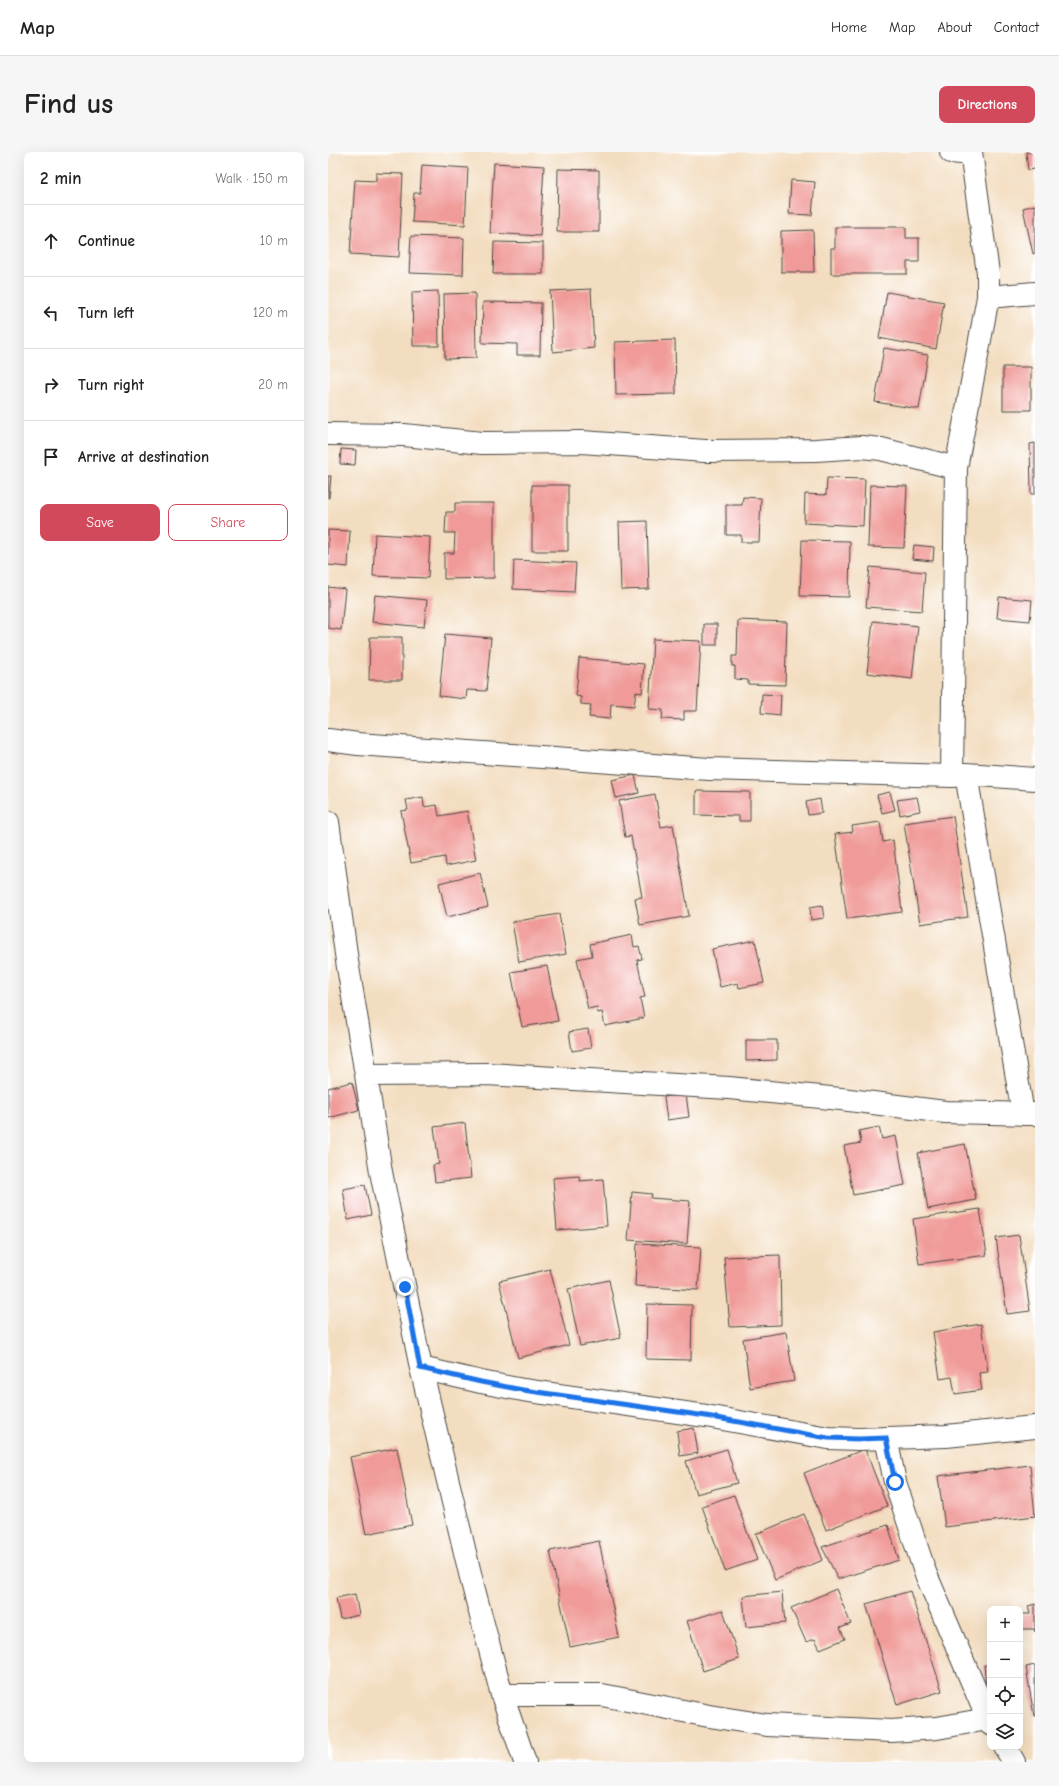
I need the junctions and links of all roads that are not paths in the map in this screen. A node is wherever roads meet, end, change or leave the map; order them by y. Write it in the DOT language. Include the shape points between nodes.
graph roads {
  1 [pos="965,153"];
  2 [pos="1035,293"];
  3 [pos="988,297"];
  4 [pos="328,434"];
  5 [pos="956,468"];
  6 [pos="328,740"];
  7 [pos="958,775"];
  8 [pos="1035,779"];
  9 [pos="328,822"];
  10 [pos="366,1075"];
  11 [pos="1029,1114"];
  12 [pos="420,1368"];
  13 [pos="1035,1427"];
  14 [pos="886,1438"];
  15 [pos="502,1695"];
  16 [pos="987,1720"];
  17 [pos="987,1722"];
  18 [pos="1007,1750"];
  19 [pos="525,1762"];
  20 [pos="1014,1762"];
  1 -- 3 [label="street" via="988,272"];
  2 -- 3 [label="street"];
  3 -- 5 [label="street"];
  4 -- 5 [label="street" via="404,435 482,443 582,442 705,451 862,447 881,449"];
  5 -- 7 [label="street"];
  6 -- 7 [label="street" via="709,769"];
  7 -- 8 [label="street"];
  7 -- 11 [label="street"];
  9 -- 10 [label="street" via="347,962"];
  10 -- 11 [label="street" via="487,1074 721,1087 945,1112"];
  10 -- 12 [label="street" via="380,1172"];
  12 -- 14 [label="street" via="523,1390 706,1416 821,1436"];
  12 -- 15 [label="street" via="472,1586"];
  13 -- 14 [label="street" via="946,1436"];
  14 -- 16 [label="street" via="895,1482 925,1572"];
  15 -- 17 [label="street" via="602,1695 767,1725 891,1731"];
  15 -- 19 [label="street"];
  18 -- 20 [label="street"];
}
